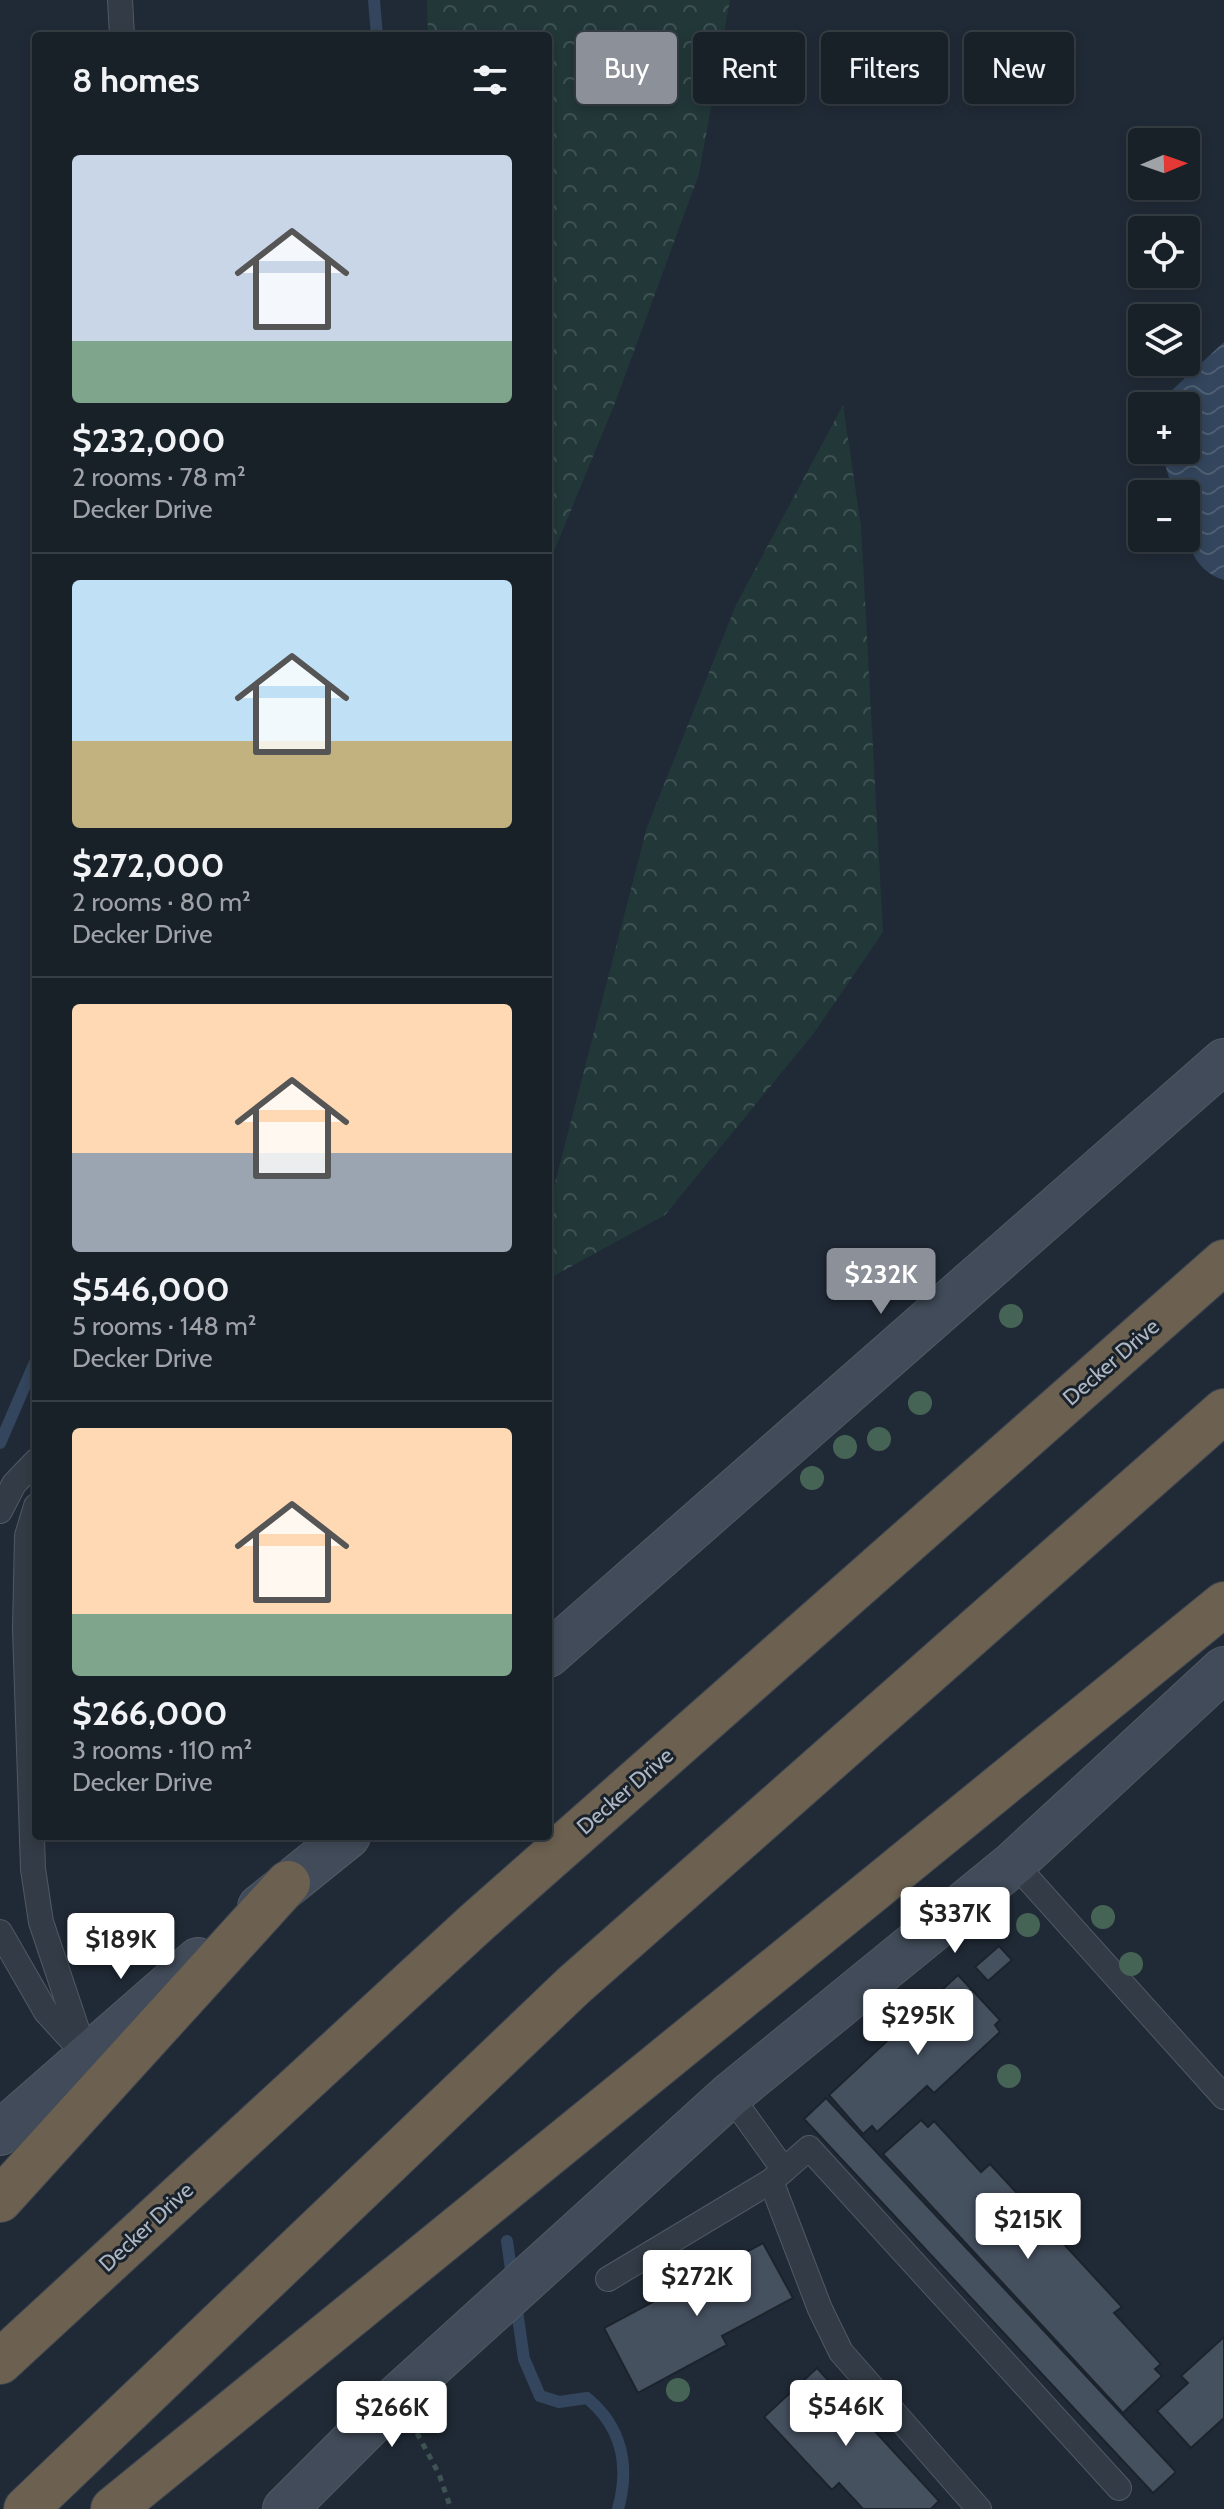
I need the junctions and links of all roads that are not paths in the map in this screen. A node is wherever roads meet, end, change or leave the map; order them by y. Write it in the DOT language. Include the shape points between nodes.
graph roads {
  1 [pos="120,0"];
  2 [pos="122,32"];
  3 [pos="1224,1061"];
  4 [pos="1224,1262"];
  5 [pos="1224,1411"];
  6 [pos="32,1465"];
  7 [pos="0,1511"];
  8 [pos="32,1519"];
  9 [pos="1224,1604"];
  10 [pos="552,1651"];
  11 [pos="1224,1669"];
  12 [pos="32,1839"];
  13 [pos="32,1840"];
  14 [pos="343,1840"];
  15 [pos="1014,1863"];
  16 [pos="288,1883"];
  17 [pos="41,1922"];
  18 [pos="0,1931"];
  19 [pos="86,2056"];
  20 [pos="730,2095"];
  21 [pos="1224,2097"];
  22 [pos="0,2133"];
  23 [pos="777,2176"];
  24 [pos="0,2200"];
  25 [pos="608,2279"];
  26 [pos="0,2362"];
  27 [pos="1119,2488"];
  28 [pos="26,2509"];
  29 [pos="113,2509"];
  30 [pos="285,2509"];
  31 [pos="979,2509"];
  1 -- 2 [label="lane"];
  3 -- 10 [label="main road"];
  4 -- 26 [label="highway, Decker Drive" via="476,1923"];
  5 -- 28 [label="highway" via="573,1986"];
  6 -- 7 [label="lane"];
  8 -- 12 [label="lane" via="25,1629"];
  9 -- 29 [label="highway"];
  11 -- 15 [label="main road"];
  13 -- 17 [label="lane"];
  14 -- 16 [label="main road"];
  15 -- 20 [label="main road"];
  15 -- 21 [label="lane"];
  16 -- 19 [label="main road"];
  16 -- 24 [label="highway"];
  17 -- 18 [label="lane"];
  17 -- 19 [label="lane"];
  18 -- 19 [label="lane" via="46,2012"];
  19 -- 22 [label="main road"];
  20 -- 23 [label="lane"];
  20 -- 30 [label="main road" via="455,2343"];
  23 -- 25 [label="lane"];
  23 -- 27 [label="lane" via="809,2148"];
  23 -- 31 [label="lane" via="820,2309 841,2352"];
}
